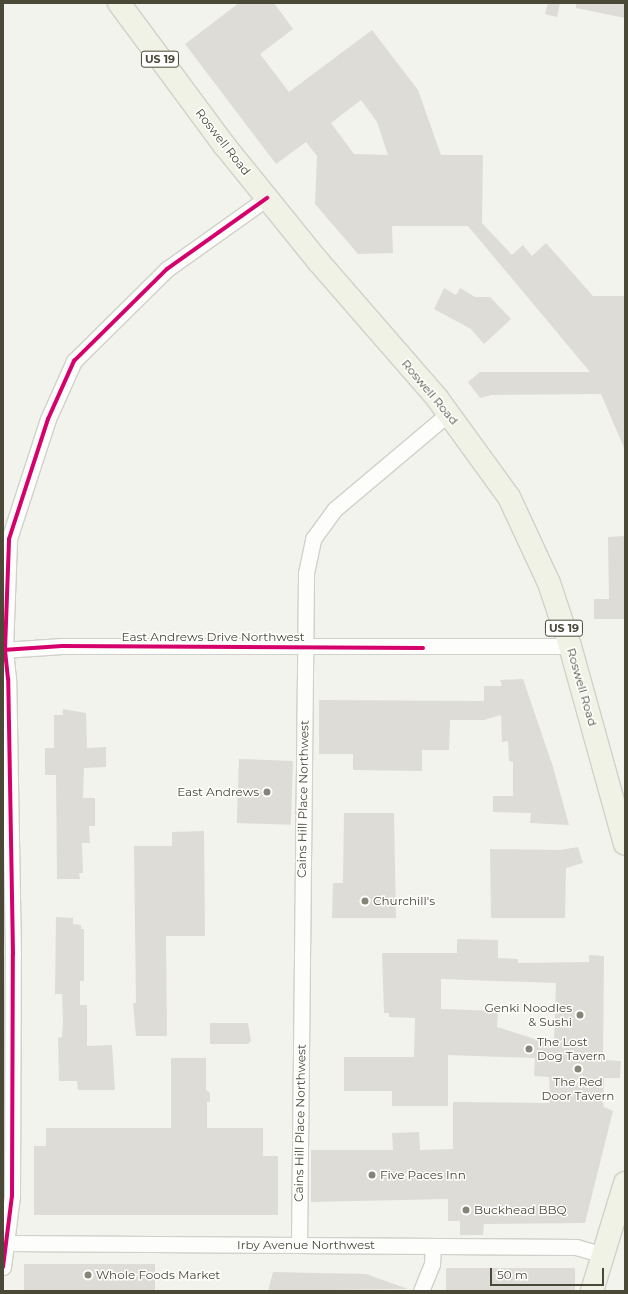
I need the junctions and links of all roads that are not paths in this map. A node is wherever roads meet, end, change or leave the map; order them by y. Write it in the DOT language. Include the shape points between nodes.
graph roads {
  1 [pos="119,3"];
  2 [pos="267,198"];
  3 [pos="449,413"];
  4 [pos="6,539"];
  5 [pos="570,646"];
  6 [pos="305,647"];
  7 [pos="4,650"];
  8 [pos="625,844"];
  9 [pos="625,1183"];
  10 [pos="8,1244"];
  11 [pos="299,1245"];
  12 [pos="433,1246"];
  13 [pos="604,1255"];
  14 [pos="3,1267"];
  15 [pos="421,1291"];
  16 [pos="592,1291"];
  1 -- 2 [label="main road, Roswell Road / US 19"];
  2 -- 3 [label="main road, Roswell Road / US 19"];
  2 -- 4 [label="street" via="167,269 74,361 48,419"];
  3 -- 5 [label="main road, Roswell Road / US 19" via="488,464 513,504 549,583"];
  3 -- 6 [label="street, Cains Hill Place Northwest" via="335,509 313,539 306,573"];
  4 -- 7 [label="street"];
  5 -- 6 [label="street, East Andrews Drive Northwest"];
  5 -- 8 [label="main road, Roswell Road / US 19"];
  6 -- 7 [label="street, East Andrews Drive Northwest" via="62,646"];
  6 -- 11 [label="street, Cains Hill Place Northwest"];
  7 -- 10 [label="street" via="8,678 12,954 12,1196"];
  9 -- 13 [label="main road"];
  10 -- 11 [label="street, Irby Avenue Northwest"];
  10 -- 14 [label="street"];
  11 -- 12 [label="street, Irby Avenue Northwest"];
  12 -- 13 [label="street, Irby Avenue Northwest" via="576,1247"];
  12 -- 15 [label="street" via="432,1264"];
  13 -- 16 [label="main road"];
}
